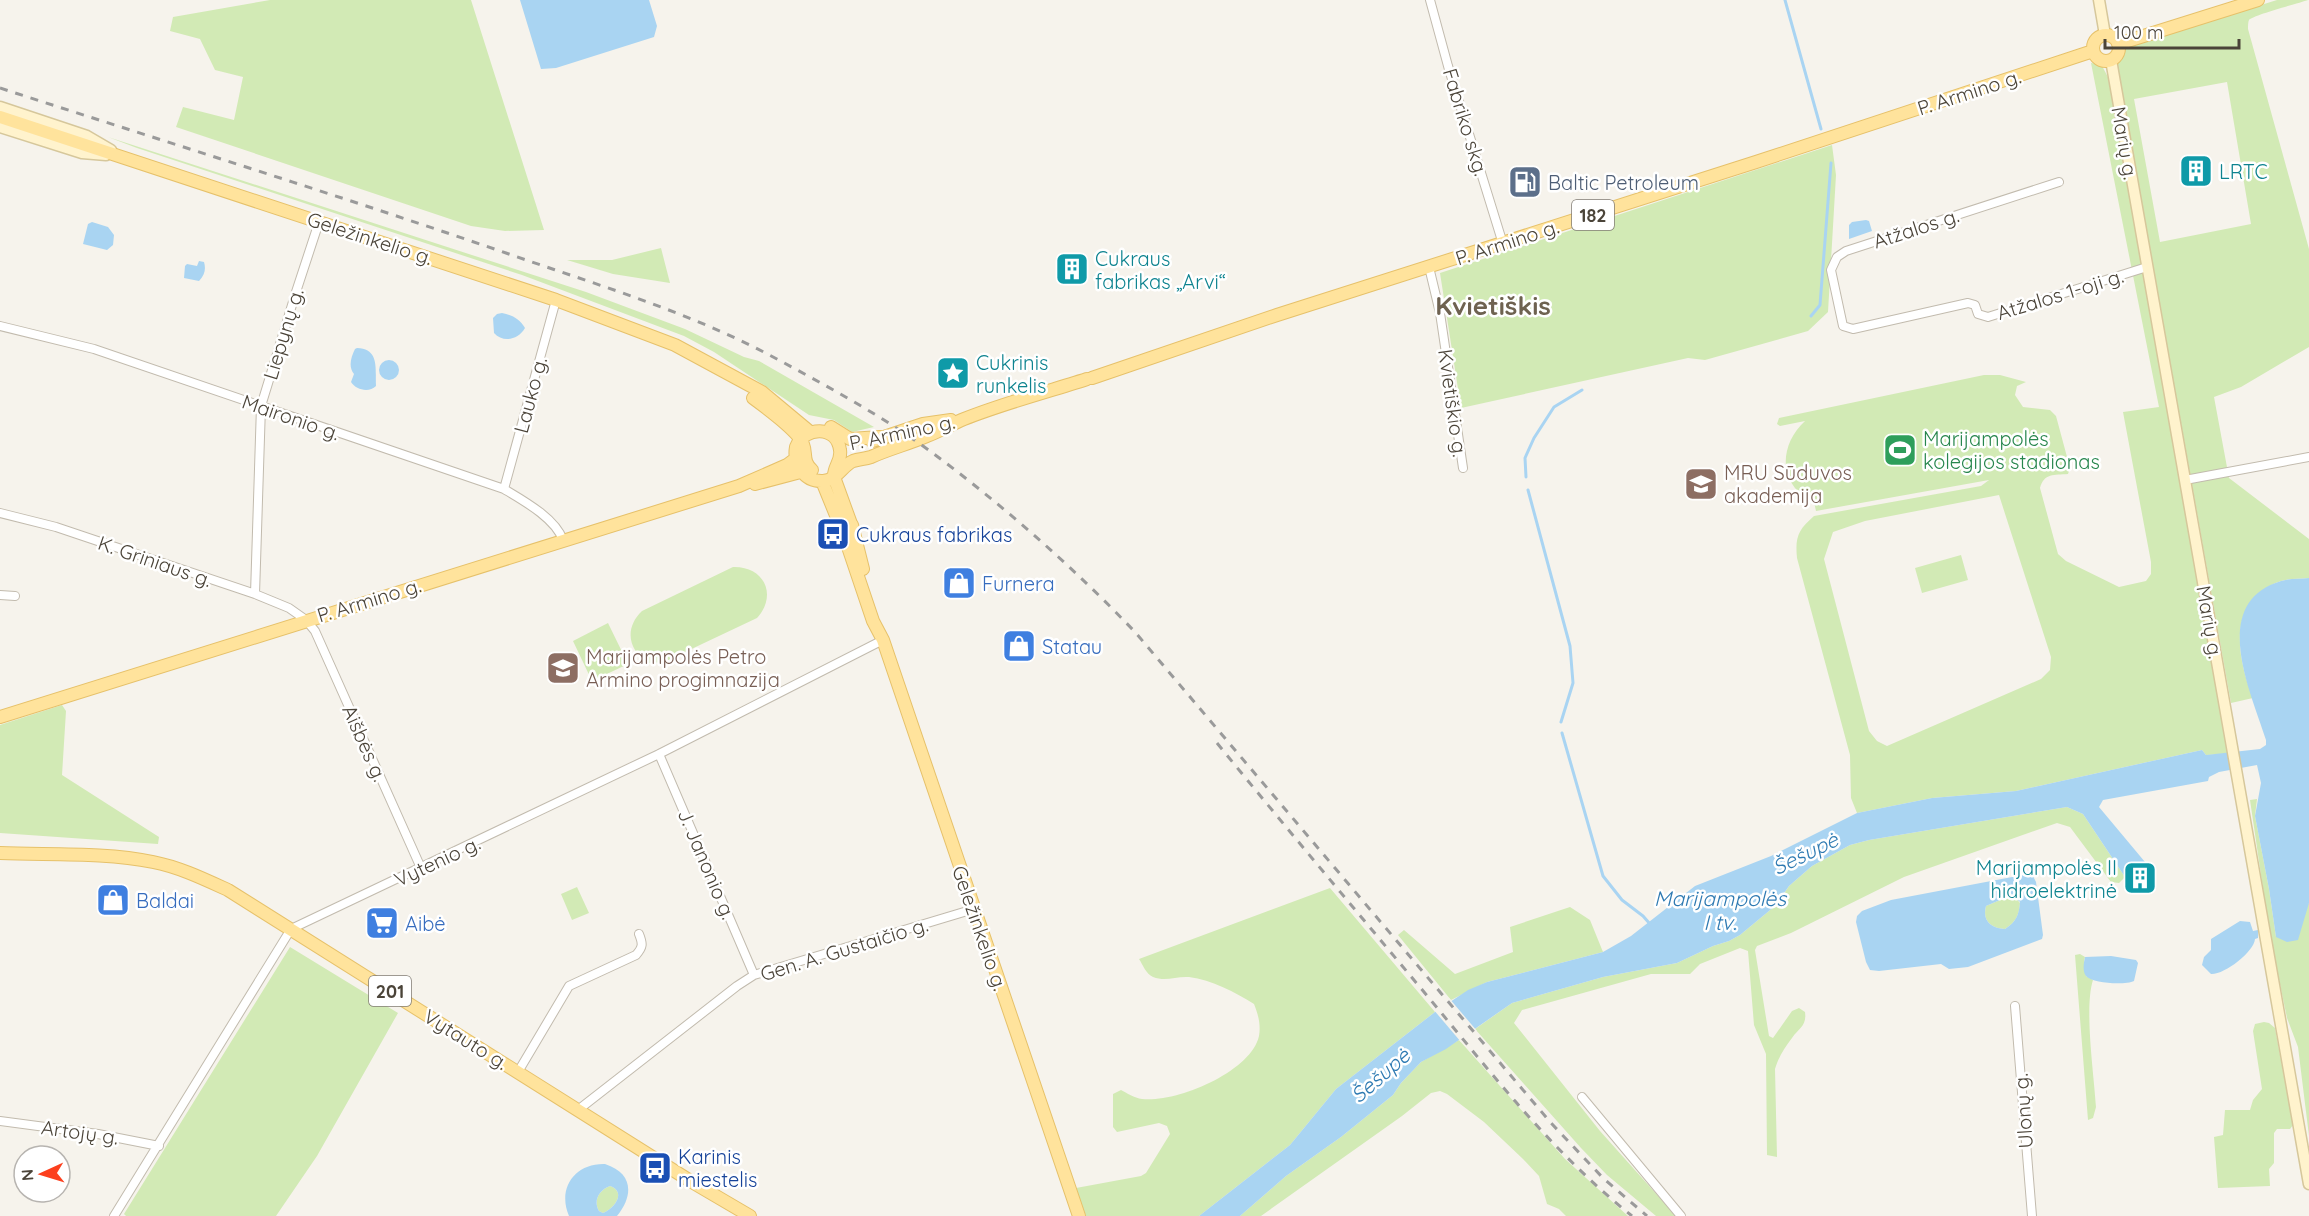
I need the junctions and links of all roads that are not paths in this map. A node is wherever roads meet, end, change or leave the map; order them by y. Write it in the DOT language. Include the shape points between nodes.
graph roads {
  1 [pos="1430,0"];
  2 [pos="2099,0"];
  3 [pos="2253,2"];
  4 [pos="2105,35"];
  5 [pos="2118,44"];
  6 [pos="2093,51"];
  7 [pos="2110,60"];
  8 [pos="0,107"];
  9 [pos="0,117"];
  10 [pos="0,127"];
  11 [pos="122,156"];
  12 [pos="2059,182"];
  13 [pos="319,222"];
  14 [pos="1503,244"];
  15 [pos="1429,267"];
  16 [pos="2147,267"];
  17 [pos="556,300"];
  18 [pos="1842,321"];
  19 [pos="0,326"];
  20 [pos="758,395"];
  21 [pos="261,406"];
  22 [pos="965,418"];
  23 [pos="880,437"];
  24 [pos="800,444"];
  25 [pos="883,450"];
  26 [pos="840,451"];
  27 [pos="2309,457"];
  28 [pos="1463,468"];
  29 [pos="806,470"];
  30 [pos="833,475"];
  31 [pos="2185,480"];
  32 [pos="739,486"];
  33 [pos="504,489"];
  34 [pos="0,513"];
  35 [pos="563,540"];
  36 [pos="255,594"];
  37 [pos="0,595"];
  38 [pos="15,596"];
  39 [pos="306,620"];
  40 [pos="883,640"];
  41 [pos="0,717"];
  42 [pos="659,754"];
  43 [pos="0,853"];
  44 [pos="421,868"];
  45 [pos="974,909"];
  46 [pos="291,929"];
  47 [pos="639,934"];
  48 [pos="754,975"];
  49 [pos="2015,1006"];
  50 [pos="518,1072"];
  51 [pos="1582,1097"];
  52 [pos="578,1110"];
  53 [pos="0,1121"];
  54 [pos="159,1146"];
  55 [pos="2309,1184"];
  56 [pos="114,1216"];
  57 [pos="750,1216"];
  58 [pos="1078,1216"];
  59 [pos="1682,1216"];
  60 [pos="2031,1216"];
  1 -- 14 [label="street, Fabriko skg."];
  2 -- 4 [label="street"];
  3 -- 5 [label="main road"];
  4 -- 5 [label="main road"];
  4 -- 6 [label="main road" via="2097,38"];
  5 -- 7 [label="main road" via="2117,55"];
  6 -- 7 [label="main road" via="2098,58"];
  6 -- 14 [label="main road, P. Armino g. / 182"];
  7 -- 16 [label="street, Marių g."];
  8 -- 11 [label="street" via="87,136"];
  9 -- 11 [label="main road, Geležinkelio g."];
  10 -- 11 [label="street" via="82,153"];
  11 -- 13 [label="main road, Geležinkelio g."];
  12 -- 18 [label="street, Atžalos g." via="1837,256 1831,270"];
  13 -- 17 [label="main road, Geležinkelio g."];
  13 -- 21 [label="street, Liepynų g."];
  14 -- 15 [label="main road, P. Armino g. / 182"];
  15 -- 22 [label="main road, P. Armino g. / 182"];
  15 -- 28 [label="street, Kvietiškio g." via="1440,313"];
  16 -- 18 [label="street, Atžalos 1-oji g." via="1989,316 1978,314 1975,305 1968,303 1852,329"];
  16 -- 31 [label="street, Marių g."];
  17 -- 20 [label="main road, Geležinkelio g." via="675,345"];
  17 -- 33 [label="street, Lauko g."];
  19 -- 21 [label="street, Maironio g." via="94,349"];
  20 -- 23 [label="main road" via="778,400 804,420 828,426 846,438"];
  20 -- 24 [label="main road, Geležinkelio g."];
  20 -- 24 [label="main road, Geležinkelio g." via="792,440"];
  21 -- 33 [label="street, Maironio g."];
  21 -- 36 [label="street, Liepynų g."];
  22 -- 23 [label="main road, P. Armino g. / 182" via="923,424"];
  22 -- 25 [label="main road, P. Armino g. / 182"];
  23 -- 26 [label="main road, P. Armino g. / 182"];
  24 -- 26 [label="main road" via="826,432"];
  24 -- 29 [label="main road"];
  24 -- 29 [label="main road" via="804,445"];
  24 -- 32 [label="main road, P. Armino g." via="787,465"];
  25 -- 26 [label="main road, P. Armino g. / 182"];
  25 -- 30 [label="main road, P. Armino g." via="851,462"];
  26 -- 30 [label="main road"];
  27 -- 31 [label="street"];
  29 -- 30 [label="main road, P. Armino g."];
  29 -- 32 [label="main road, P. Armino g."];
  30 -- 40 [label="main road, Geležinkelio g." via="881,618"];
  30 -- 40 [label="main road, Geležinkelio g." via="844,535"];
  31 -- 55 [label="street, Marių g."];
  32 -- 35 [label="main road, P. Armino g."];
  33 -- 35 [label="street, Maironio g." via="560,530"];
  34 -- 36 [label="street, K. Griniaus g." via="56,527"];
  35 -- 39 [label="main road, P. Armino g."];
  36 -- 39 [label="street, K. Griniaus g." via="290,608"];
  37 -- 38 [label="street"];
  39 -- 41 [label="main road, P. Armino g."];
  39 -- 44 [label="street, Aišbės g." via="315,631"];
  40 -- 42 [label="street, Vytenio g."];
  40 -- 45 [label="main road, Geležinkelio g."];
  42 -- 44 [label="street, Vytenio g."];
  42 -- 48 [label="street, J. Janonio g."];
  43 -- 46 [label="main road, Vytauto g. / 201" via="155,862 228,890"];
  44 -- 46 [label="street, Vytenio g."];
  45 -- 48 [label="street, Gen. A. Gustaičio g."];
  45 -- 58 [label="main road, Geležinkelio g."];
  46 -- 50 [label="main road, Vytauto g. / 201"];
  46 -- 54 [label="street"];
  47 -- 50 [label="street" via="643,942 636,955 569,986"];
  48 -- 52 [label="street, Gen. A. Gustaičio g."];
  49 -- 60 [label="street, Ulonų g."];
  50 -- 52 [label="main road, Vytauto g. / 201"];
  51 -- 59 [label="street"];
  52 -- 57 [label="main road, Vytauto g. / 201"];
  53 -- 54 [label="street, Artojų g."];
  54 -- 56 [label="street"];
}
